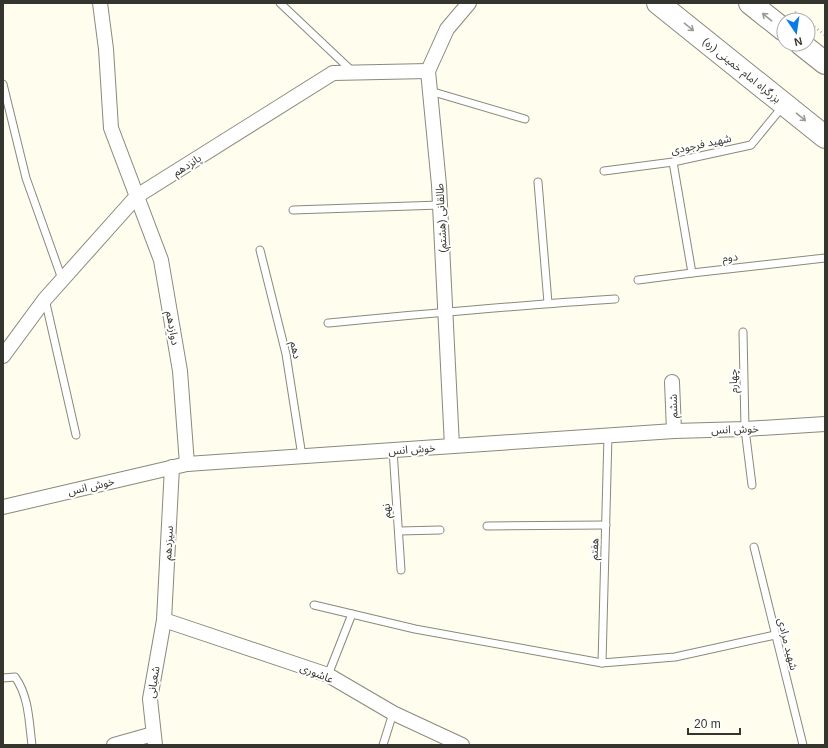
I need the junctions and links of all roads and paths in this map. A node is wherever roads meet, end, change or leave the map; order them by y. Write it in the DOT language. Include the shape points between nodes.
graph roads {
  1 [pos="100,3"];
  2 [pos="280,3"];
  3 [pos="469,3"];
  4 [pos="658,3"];
  5 [pos="750,3"];
  6 [pos="776,24"];
  7 [pos="816,28"];
  8 [pos="825,35"];
  9 [pos="811,52"];
  10 [pos="825,63"];
  11 [pos="428,71"];
  12 [pos="354,73"];
  13 [pos="3,84"];
  14 [pos="430,91"];
  15 [pos="784,104"];
  16 [pos="525,119"];
  17 [pos="825,136"];
  18 [pos="673,162"];
  19 [pos="604,171"];
  20 [pos="538,182"];
  21 [pos="137,196"];
  22 [pos="440,204"];
  23 [pos="294,210"];
  24 [pos="260,250"];
  25 [pos="825,258"];
  26 [pos="692,272"];
  27 [pos="62,279"];
  28 [pos="638,280"];
  29 [pos="45,299"];
  30 [pos="615,299"];
  31 [pos="548,303"];
  32 [pos="446,312"];
  33 [pos="328,323"];
  34 [pos="743,332"];
  35 [pos="3,356"];
  36 [pos="672,382"];
  37 [pos="825,424"];
  38 [pos="746,429"];
  39 [pos="674,431"];
  40 [pos="76,435"];
  41 [pos="608,435"];
  42 [pos="452,446"];
  43 [pos="393,450"];
  44 [pos="302,456"];
  45 [pos="187,464"];
  46 [pos="172,467"];
  47 [pos="752,485"];
  48 [pos="3,507"];
  49 [pos="606,525"];
  50 [pos="487,526"];
  51 [pos="440,530"];
  52 [pos="398,531"];
  53 [pos="754,547"];
  54 [pos="401,570"];
  55 [pos="314,605"];
  56 [pos="352,614"];
  57 [pos="164,620"];
  58 [pos="775,635"];
  59 [pos="602,663"];
  60 [pos="328,675"];
  61 [pos="3,678"];
  62 [pos="393,713"];
  63 [pos="154,740"];
  64 [pos="32,745"];
  65 [pos="114,745"];
  66 [pos="384,745"];
  67 [pos="462,745"];
  68 [pos="803,745"];
  1 -- 21 [label="street, دوازدهم" via="111,128"];
  2 -- 12 [label="lane"];
  3 -- 11 [label="street" via="447,29"];
  4 -- 15 [label="highway, بزرگراه امام خمینی (ره), one-way"];
  6 -- 5 [label="highway, one-way"];
  7 -- 8 [label="path"];
  9 -- 10 [label="highway"];
  11 -- 12 [label="street, پانزدهم"];
  11 -- 14 [label="street, طالقانی (هشتم)"];
  12 -- 21 [label="street, پانزدهم" via="333,73"];
  13 -- 27 [label="lane" via="26,178"];
  14 -- 16 [label="lane"];
  14 -- 22 [label="street, طالقانی (هشتم)"];
  15 -- 17 [label="highway, بزرگراه امام خمینی (ره), one-way"];
  15 -- 18 [label="lane, شهید فرجودی" via="750,145"];
  18 -- 19 [label="lane, شهید فرجودی"];
  18 -- 26 [label="lane"];
  20 -- 31 [label="lane"];
  21 -- 27 [label="street, پانزدهم"];
  21 -- 45 [label="street, دوازدهم" via="161,260 180,371"];
  22 -- 23 [label="lane"];
  22 -- 32 [label="street, طالقانی (هشتم)"];
  24 -- 44 [label="lane, دهم" via="286,354"];
  25 -- 26 [label="lane, دوم"];
  26 -- 28 [label="lane, دوم"];
  27 -- 29 [label="street, پانزدهم"];
  29 -- 35 [label="street, پانزدهم"];
  29 -- 40 [label="lane"];
  30 -- 31 [label="lane"];
  31 -- 32 [label="lane"];
  32 -- 33 [label="lane"];
  32 -- 42 [label="street, طالقانی (هشتم)"];
  34 -- 38 [label="lane, چهارم"];
  36 -- 39 [label="street, ششم"];
  37 -- 38 [label="street, خوش انس"];
  38 -- 39 [label="street, خوش انس"];
  38 -- 47 [label="lane, چهارم"];
  39 -- 41 [label="street, خوش انس"];
  41 -- 42 [label="street, خوش انس"];
  41 -- 49 [label="lane, هفتم"];
  42 -- 43 [label="street, خوش انس"];
  43 -- 44 [label="street, خوش انس"];
  43 -- 52 [label="lane, نهم"];
  44 -- 45 [label="street, خوش انس"];
  45 -- 46 [label="street, خوش انس"];
  46 -- 48 [label="street, خوش انس"];
  46 -- 57 [label="street, سیزدهم"];
  49 -- 50 [label="lane"];
  49 -- 59 [label="lane, هفتم"];
  51 -- 52 [label="lane"];
  52 -- 54 [label="lane, نهم"];
  53 -- 58 [label="lane, شهید مرادی"];
  55 -- 56 [label="lane"];
  56 -- 59 [label="lane" via="415,629"];
  56 -- 60 [label="lane"];
  57 -- 60 [label="street, عاشوری"];
  57 -- 63 [label="street, شعبانی" via="150,699"];
  58 -- 59 [label="lane" via="675,657"];
  58 -- 68 [label="lane, شهید مرادی"];
  60 -- 62 [label="street, عاشوری"];
  61 -- 64 [label="lane" via="15,677 22,686"];
  62 -- 66 [label="lane"];
  62 -- 67 [label="street, عاشوری"];
  63 -- 65 [label="street"];
}
